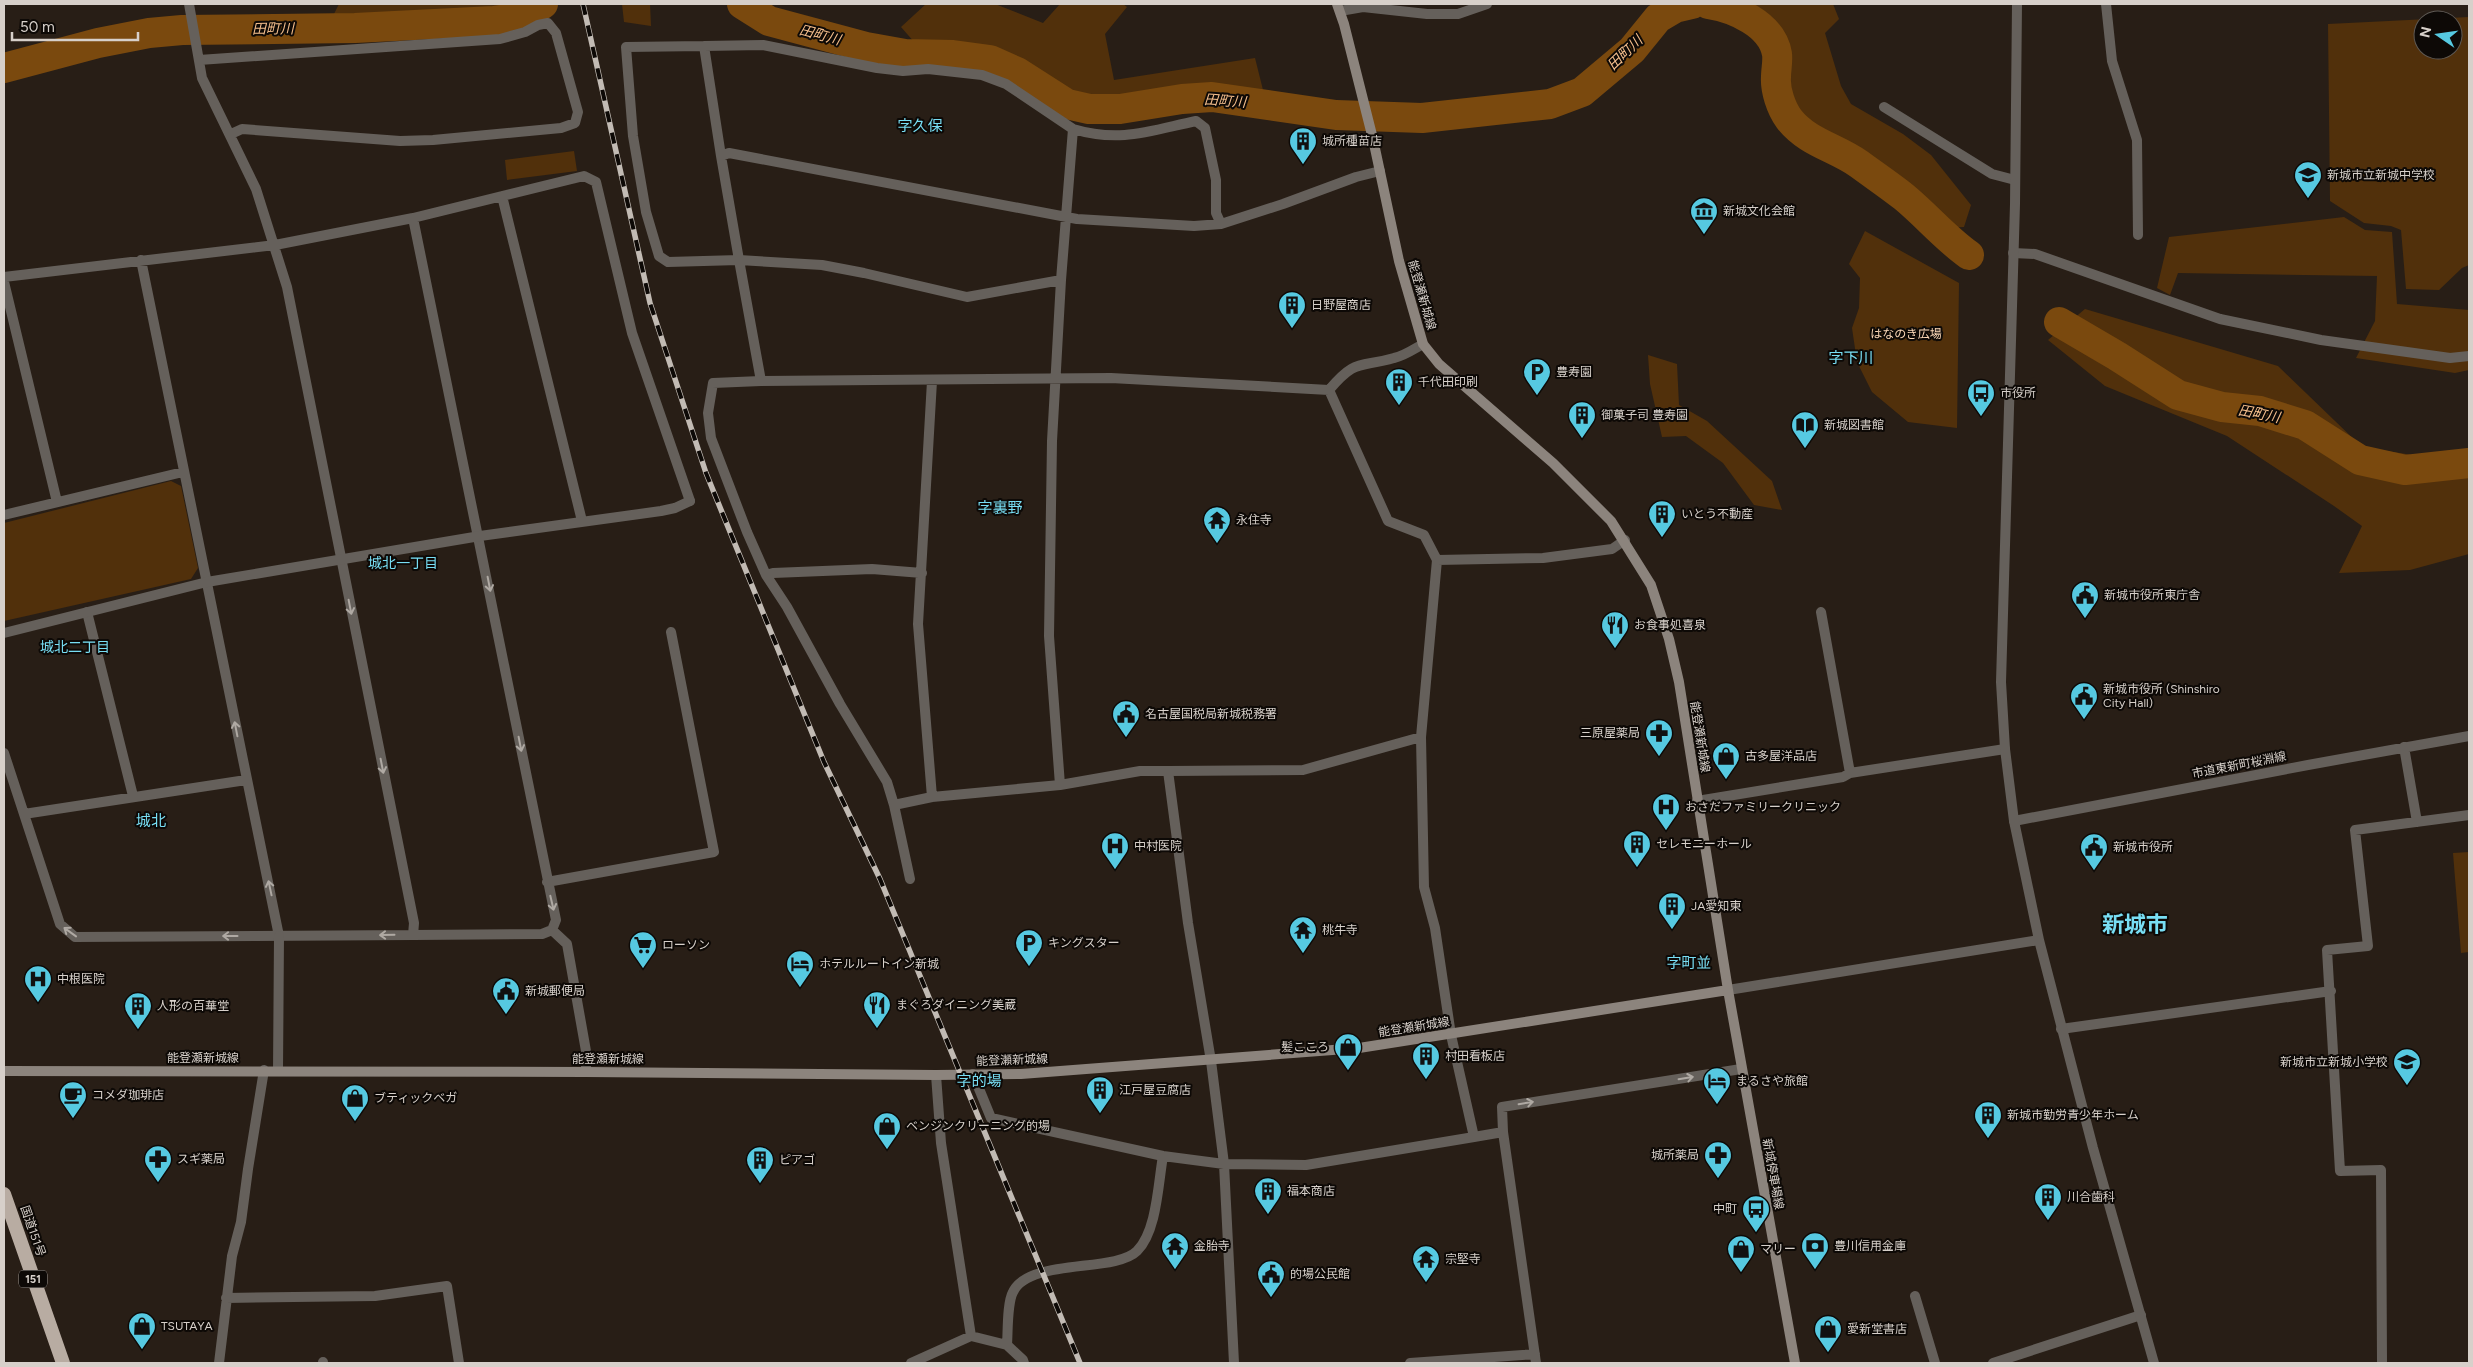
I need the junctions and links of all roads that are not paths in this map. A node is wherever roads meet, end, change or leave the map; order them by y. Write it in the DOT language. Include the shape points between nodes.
graph roads {
  1 [pos="1487,4"];
  2 [pos="2017,4"];
  3 [pos="2106,4"];
  4 [pos="190,7"];
  5 [pos="1339,7"];
  6 [pos="704,46"];
  7 [pos="198,60"];
  8 [pos="1884,107"];
  9 [pos="1073,129"];
  10 [pos="231,134"];
  11 [pos="721,156"];
  12 [pos="1380,171"];
  13 [pos="2015,180"];
  14 [pos="502,196"];
  15 [pos="1065,216"];
  16 [pos="413,218"];
  17 [pos="1221,224"];
  18 [pos="2138,235"];
  19 [pos="275,245"];
  20 [pos="2013,252"];
  21 [pos="141,260"];
  22 [pos="739,260"];
  23 [pos="4,276"];
  24 [pos="1061,280"];
  25 [pos="4,282"];
  26 [pos="1424,344"];
  27 [pos="2469,356"];
  28 [pos="1056,379"];
  29 [pos="932,380"];
  30 [pos="761,381"];
  31 [pos="1329,390"];
  32 [pos="183,472"];
  33 [pos="57,502"];
  34 [pos="4,515"];
  35 [pos="582,521"];
  36 [pos="480,536"];
  37 [pos="1625,540"];
  38 [pos="341,559"];
  39 [pos="1437,560"];
  40 [pos="922,573"];
  41 [pos="766,575"];
  42 [pos="207,582"];
  43 [pos="87,612"];
  44 [pos="1821,612"];
  45 [pos="671,632"];
  46 [pos="4,633"];
  47 [pos="2469,736"];
  48 [pos="1421,737"];
  49 [pos="2404,747"];
  50 [pos="2005,749"];
  51 [pos="4,753"];
  52 [pos="1168,771"];
  53 [pos="1850,773"];
  54 [pos="246,780"];
  55 [pos="1060,785"];
  56 [pos="133,796"];
  57 [pos="932,797"];
  58 [pos="1697,801"];
  59 [pos="894,805"];
  60 [pos="24,814"];
  61 [pos="2469,815"];
  62 [pos="2014,821"];
  63 [pos="2417,822"];
  64 [pos="910,879"];
  65 [pos="547,882"];
  66 [pos="552,930"];
  67 [pos="413,935"];
  68 [pos="279,936"];
  69 [pos="2039,940"];
  70 [pos="1728,990"];
  71 [pos="2330,991"];
  72 [pos="2061,1028"];
  73 [pos="1451,1034"];
  74 [pos="1211,1060"];
  75 [pos="1742,1069"];
  76 [pos="264,1070"];
  77 [pos="4,1071"];
  78 [pos="278,1071"];
  79 [pos="586,1072"];
  80 [pos="973,1074"];
  81 [pos="936,1075"];
  82 [pos="1503,1132"];
  83 [pos="1474,1137"];
  84 [pos="1163,1156"];
  85 [pos="1224,1164"];
  86 [pos="4,1194"];
  87 [pos="1915,1296"];
  88 [pos="226,1298"];
  89 [pos="2141,1315"];
  90 [pos="971,1336"];
  91 [pos="1007,1345"];
  92 [pos="1536,1359"];
  93 [pos="63,1363"];
  94 [pos="218,1363"];
  95 [pos="458,1363"];
  96 [pos="911,1363"];
  97 [pos="1024,1363"];
  98 [pos="1234,1363"];
  99 [pos="1410,1363"];
  100 [pos="1795,1363"];
  101 [pos="1935,1363"];
  102 [pos="1993,1363"];
  103 [pos="2154,1363"];
  104 [pos="2382,1363"];
  1 -- 5 [label="street" via="1458,14"];
  2 -- 13 [label="street"];
  3 -- 18 [label="street" via="2112,62 2137,140"];
  4 -- 7 [label="street"];
  5 -- 12 [label="main road, 能登瀬新城線"];
  6 -- 9 [label="street" via="763,45 877,68 982,75 1006,84"];
  6 -- 11 [label="street"];
  6 -- 22 [label="street" via="626,47 632,136 646,212 659,256 668,262"];
  7 -- 10 [label="street" via="202,78"];
  7 -- 10 [label="street" via="500,39 548,23 556,33 578,112 575,123 561,128 433,140 400,141 242,129"];
  8 -- 13 [label="street" via="1992,174"];
  9 -- 15 [label="street"];
  9 -- 17 [label="street" via="1107,137 1129,136 1196,121 1205,128 1216,180 1216,213"];
  10 -- 19 [label="street" via="256,189"];
  11 -- 15 [label="street" via="729,153"];
  11 -- 22 [label="street"];
  12 -- 17 [label="street" via="1356,176"];
  12 -- 26 [label="main road, 能登瀬新城線" via="1399,261"];
  13 -- 20 [label="street"];
  14 -- 16 [label="street"];
  14 -- 35 [label="street"];
  14 -- 35 [label="street" via="584,176 596,182 632,333 690,501 675,508"];
  15 -- 17 [label="street" via="1194,226"];
  15 -- 24 [label="street"];
  16 -- 19 [label="street"];
  16 -- 36 [label="street"];
  19 -- 21 [label="street"];
  19 -- 38 [label="street"];
  20 -- 27 [label="street" via="2035,254 2220,320 2328,341 2450,358"];
  20 -- 50 [label="street" via="2001,682"];
  21 -- 23 [label="street"];
  21 -- 32 [label="street"];
  22 -- 24 [label="street" via="822,266 967,297"];
  22 -- 30 [label="street"];
  24 -- 28 [label="street"];
  25 -- 33 [label="street"];
  26 -- 31 [label="street" via="1396,358 1361,363 1343,373"];
  26 -- 37 [label="main road, 能登瀬新城線" via="1439,364 1591,500"];
  28 -- 29 [label="street"];
  28 -- 31 [label="street" via="1111,378"];
  28 -- 55 [label="street" via="1049,636"];
  29 -- 30 [label="street"];
  29 -- 40 [label="street"];
  30 -- 41 [label="street" via="713,383 708,413 711,438"];
  31 -- 39 [label="street" via="1388,521 1424,535"];
  32 -- 33 [label="street"];
  32 -- 42 [label="street"];
  33 -- 34 [label="street"];
  35 -- 36 [label="street"];
  36 -- 38 [label="street"];
  36 -- 65 [label="street, one-way"];
  37 -- 39 [label="street" via="1612,549 1543,558"];
  37 -- 58 [label="main road, 能登瀬新城線" via="1651,585 1670,638"];
  38 -- 42 [label="street"];
  38 -- 67 [label="street, one-way" via="414,923"];
  39 -- 48 [label="street"];
  40 -- 41 [label="street" via="872,569"];
  40 -- 57 [label="street" via="918,624"];
  41 -- 59 [label="street" via="887,782"];
  42 -- 43 [label="street"];
  54 -- 42 [label="street, one-way"];
  43 -- 46 [label="street"];
  43 -- 56 [label="street"];
  44 -- 53 [label="street"];
  45 -- 65 [label="street" via="714,852"];
  47 -- 49 [label="street, 市道東新町桜淵線"];
  48 -- 52 [label="street" via="1303,770"];
  48 -- 73 [label="street" via="1424,887"];
  49 -- 62 [label="street, 市道東新町桜淵線"];
  49 -- 63 [label="street"];
  50 -- 53 [label="street"];
  50 -- 62 [label="street"];
  51 -- 60 [label="street"];
  52 -- 55 [label="street" via="1140,771"];
  52 -- 74 [label="street" via="1188,923"];
  53 -- 58 [label="street" via="1843,777"];
  54 -- 56 [label="street"];
  68 -- 54 [label="street, one-way"];
  55 -- 57 [label="street"];
  56 -- 60 [label="street"];
  57 -- 59 [label="street"];
  58 -- 70 [label="main road, 能登瀬新城線"];
  59 -- 64 [label="street"];
  68 -- 60 [label="street, one-way" via="75,937 60,924"];
  61 -- 63 [label="street"];
  62 -- 69 [label="street"];
  63 -- 71 [label="street" via="2355,830 2368,946 2327,950"];
  65 -- 66 [label="street, one-way" via="556,920"];
  66 -- 67 [label="street" via="542,934"];
  66 -- 79 [label="street" via="566,944 586,1051"];
  67 -- 68 [label="street, one-way"];
  68 -- 78 [label="street"];
  69 -- 70 [label="street"];
  69 -- 72 [label="street"];
  70 -- 73 [label="main road, 能登瀬新城線"];
  70 -- 75 [label="main road, 新城停車場線"];
  71 -- 72 [label="street"];
  71 -- 104 [label="street" via="2340,1171 2381,1170"];
  72 -- 89 [label="street"];
  73 -- 74 [label="main road, 能登瀬新城線" via="1359,1048"];
  73 -- 83 [label="street"];
  74 -- 80 [label="main road, 能登瀬新城線" via="1022,1074"];
  74 -- 85 [label="street"];
  82 -- 75 [label="street, one-way" via="1502,1107"];
  75 -- 100 [label="main road, 新城停車場線"];
  76 -- 77 [label="main road, 能登瀬新城線"];
  76 -- 78 [label="main road, 能登瀬新城線"];
  76 -- 88 [label="street" via="242,1222 232,1256"];
  78 -- 79 [label="main road, 能登瀬新城線"];
  79 -- 81 [label="main road, 能登瀬新城線"];
  80 -- 81 [label="main road, 能登瀬新城線"];
  80 -- 84 [label="street" via="991,1118"];
  81 -- 90 [label="street" via="941,1143"];
  82 -- 83 [label="street"];
  82 -- 92 [label="street"];
  83 -- 85 [label="street" via="1306,1165"];
  84 -- 85 [label="street"];
  84 -- 91 [label="street" via="1150,1232 1137,1251 1126,1259 1059,1268 1019,1282 1012,1294"];
  85 -- 98 [label="street"];
  86 -- 93 [label="highway, 国道151号 / 151"];
  87 -- 101 [label="street"];
  88 -- 94 [label="street"];
  88 -- 95 [label="street" via="375,1296 447,1286"];
  89 -- 102 [label="street"];
  89 -- 103 [label="street"];
  90 -- 91 [label="street"];
  90 -- 96 [label="street"];
  91 -- 97 [label="street"];
  92 -- 99 [label="street"];
}
